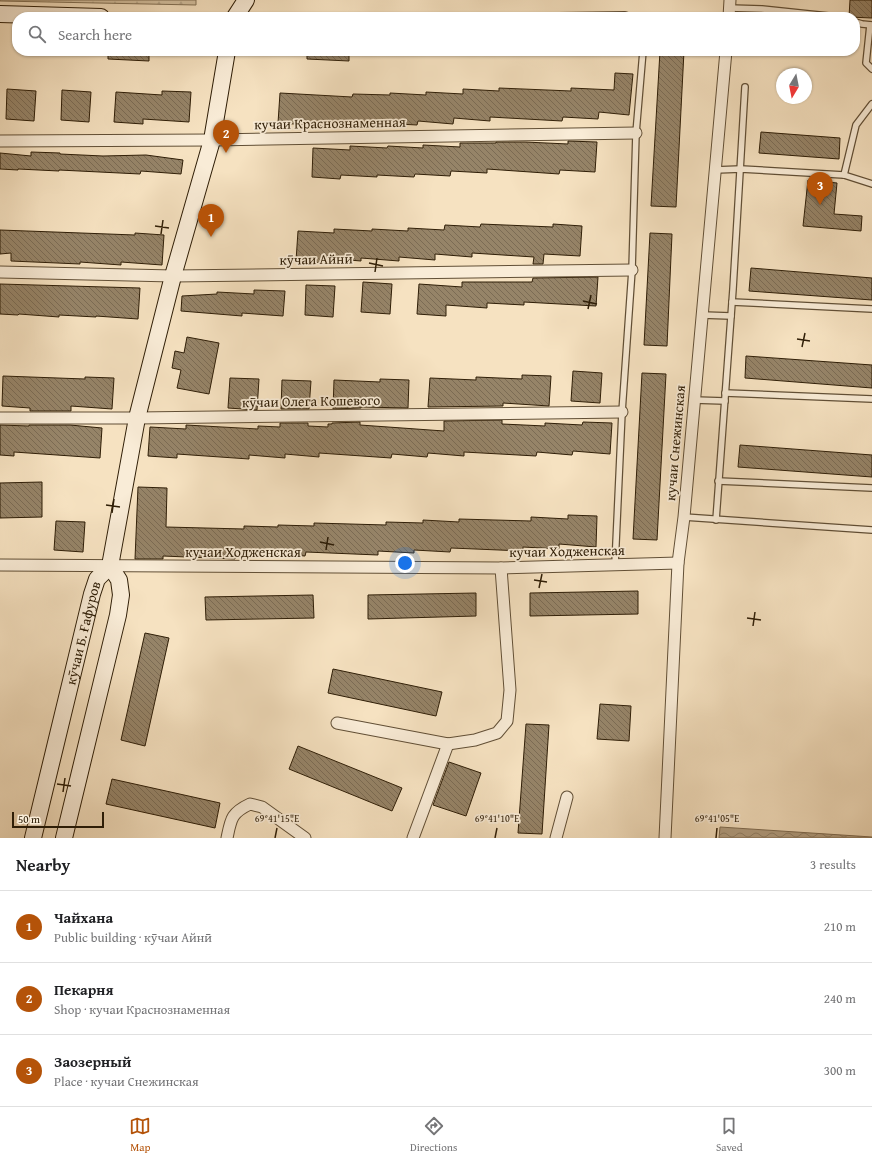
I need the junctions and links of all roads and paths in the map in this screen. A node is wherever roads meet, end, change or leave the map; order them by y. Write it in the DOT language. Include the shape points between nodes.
graph roads {
  1 [pos="246,0"];
  2 [pos="729,8"];
  3 [pos="238,12"];
  4 [pos="790,12"];
  5 [pos="0,14"];
  6 [pos="12,14"];
  7 [pos="860,23"];
  8 [pos="871,25"];
  9 [pos="226,56"];
  10 [pos="643,56"];
  11 [pos="726,56"];
  12 [pos="872,69"];
  13 [pos="745,87"];
  14 [pos="872,104"];
  15 [pos="636,134"];
  16 [pos="212,140"];
  17 [pos="0,141"];
  18 [pos="741,169"];
  19 [pos="715,170"];
  20 [pos="844,175"];
  21 [pos="872,184"];
  22 [pos="632,270"];
  23 [pos="0,272"];
  24 [pos="173,276"];
  25 [pos="732,302"];
  26 [pos="872,309"];
  27 [pos="702,315"];
  28 [pos="731,316"];
  29 [pos="725,393"];
  30 [pos="872,399"];
  31 [pos="694,400"];
  32 [pos="725,401"];
  33 [pos="622,412"];
  34 [pos="0,418"];
  35 [pos="138,418"];
  36 [pos="718,481"];
  37 [pos="872,488"];
  38 [pos="684,517"];
  39 [pos="716,520"];
  40 [pos="872,530"];
  41 [pos="678,563"];
  42 [pos="0,565"];
  43 [pos="615,565"];
  44 [pos="110,566"];
  45 [pos="500,568"];
  46 [pos="337,723"];
  47 [pos="448,744"];
  48 [pos="567,797"];
  49 [pos="33,838"];
  50 [pos="64,838"];
  51 [pos="227,838"];
  52 [pos="305,838"];
  53 [pos="413,838"];
  54 [pos="556,838"];
  55 [pos="665,838"];
  1 -- 3 [label="main road"];
  2 -- 4 [label="lane"];
  5 -- 6 [label="main road"];
  7 -- 8 [label="lane"];
  8 -- 12 [label="lane" via="866,64"];
  9 -- 16 [label="main road"];
  10 -- 15 [label="lane"];
  11 -- 19 [label="street, кучаи Снежинская"];
  13 -- 18 [label="lane"];
  14 -- 20 [label="lane" via="856,125"];
  15 -- 16 [label="street, кучаи Краснознаменная"];
  15 -- 22 [label="lane"];
  16 -- 17 [label="street, кучаи Краснознаменная"];
  16 -- 24 [label="main road"];
  18 -- 19 [label="lane"];
  18 -- 20 [label="lane"];
  18 -- 25 [label="lane"];
  19 -- 27 [label="street, кучаи Снежинская"];
  20 -- 21 [label="lane"];
  22 -- 24 [label="street, кӯчаи Айнӣ"];
  22 -- 33 [label="lane"];
  23 -- 24 [label="street, кӯчаи Айнӣ"];
  24 -- 35 [label="main road"];
  25 -- 26 [label="lane"];
  25 -- 28 [label="lane"];
  27 -- 28 [label="lane"];
  27 -- 31 [label="street, кучаи Снежинская"];
  28 -- 29 [label="lane"];
  29 -- 30 [label="lane"];
  29 -- 32 [label="lane"];
  31 -- 32 [label="lane"];
  31 -- 38 [label="street, кучаи Снежинская"];
  32 -- 36 [label="lane"];
  33 -- 35 [label="street, кӯчаи Олега Кошевого"];
  33 -- 43 [label="lane"];
  34 -- 35 [label="street, кӯчаи Олега Кошевого"];
  35 -- 44 [label="main road"];
  36 -- 37 [label="lane"];
  36 -- 39 [label="lane"];
  38 -- 39 [label="lane"];
  38 -- 41 [label="street, кучаи Снежинская"];
  39 -- 40 [label="lane"];
  41 -- 43 [label="street, кучаи Ходженская"];
  41 -- 55 [label="street, кучаи Снежинская"];
  42 -- 44 [label="street, кучаи Ходженская"];
  43 -- 45 [label="street, кучаи Ходженская"];
  44 -- 45 [label="street, кучаи Ходженская"];
  44 -- 49 [label="main road, кӯчаи Б. Ғафуров" via="97,579 92,594"];
  44 -- 50 [label="main road, кӯчаи Б. Ғафуров" via="119,580 121,595 118,615"];
  45 -- 47 [label="street" via="510,690 507,721 497,733 475,740"];
  46 -- 47 [label="street"];
  47 -- 53 [label="street"];
  48 -- 54 [label="street"];
  51 -- 52 [label="street" via="231,819 239,810 250,804 262,807"];
}
